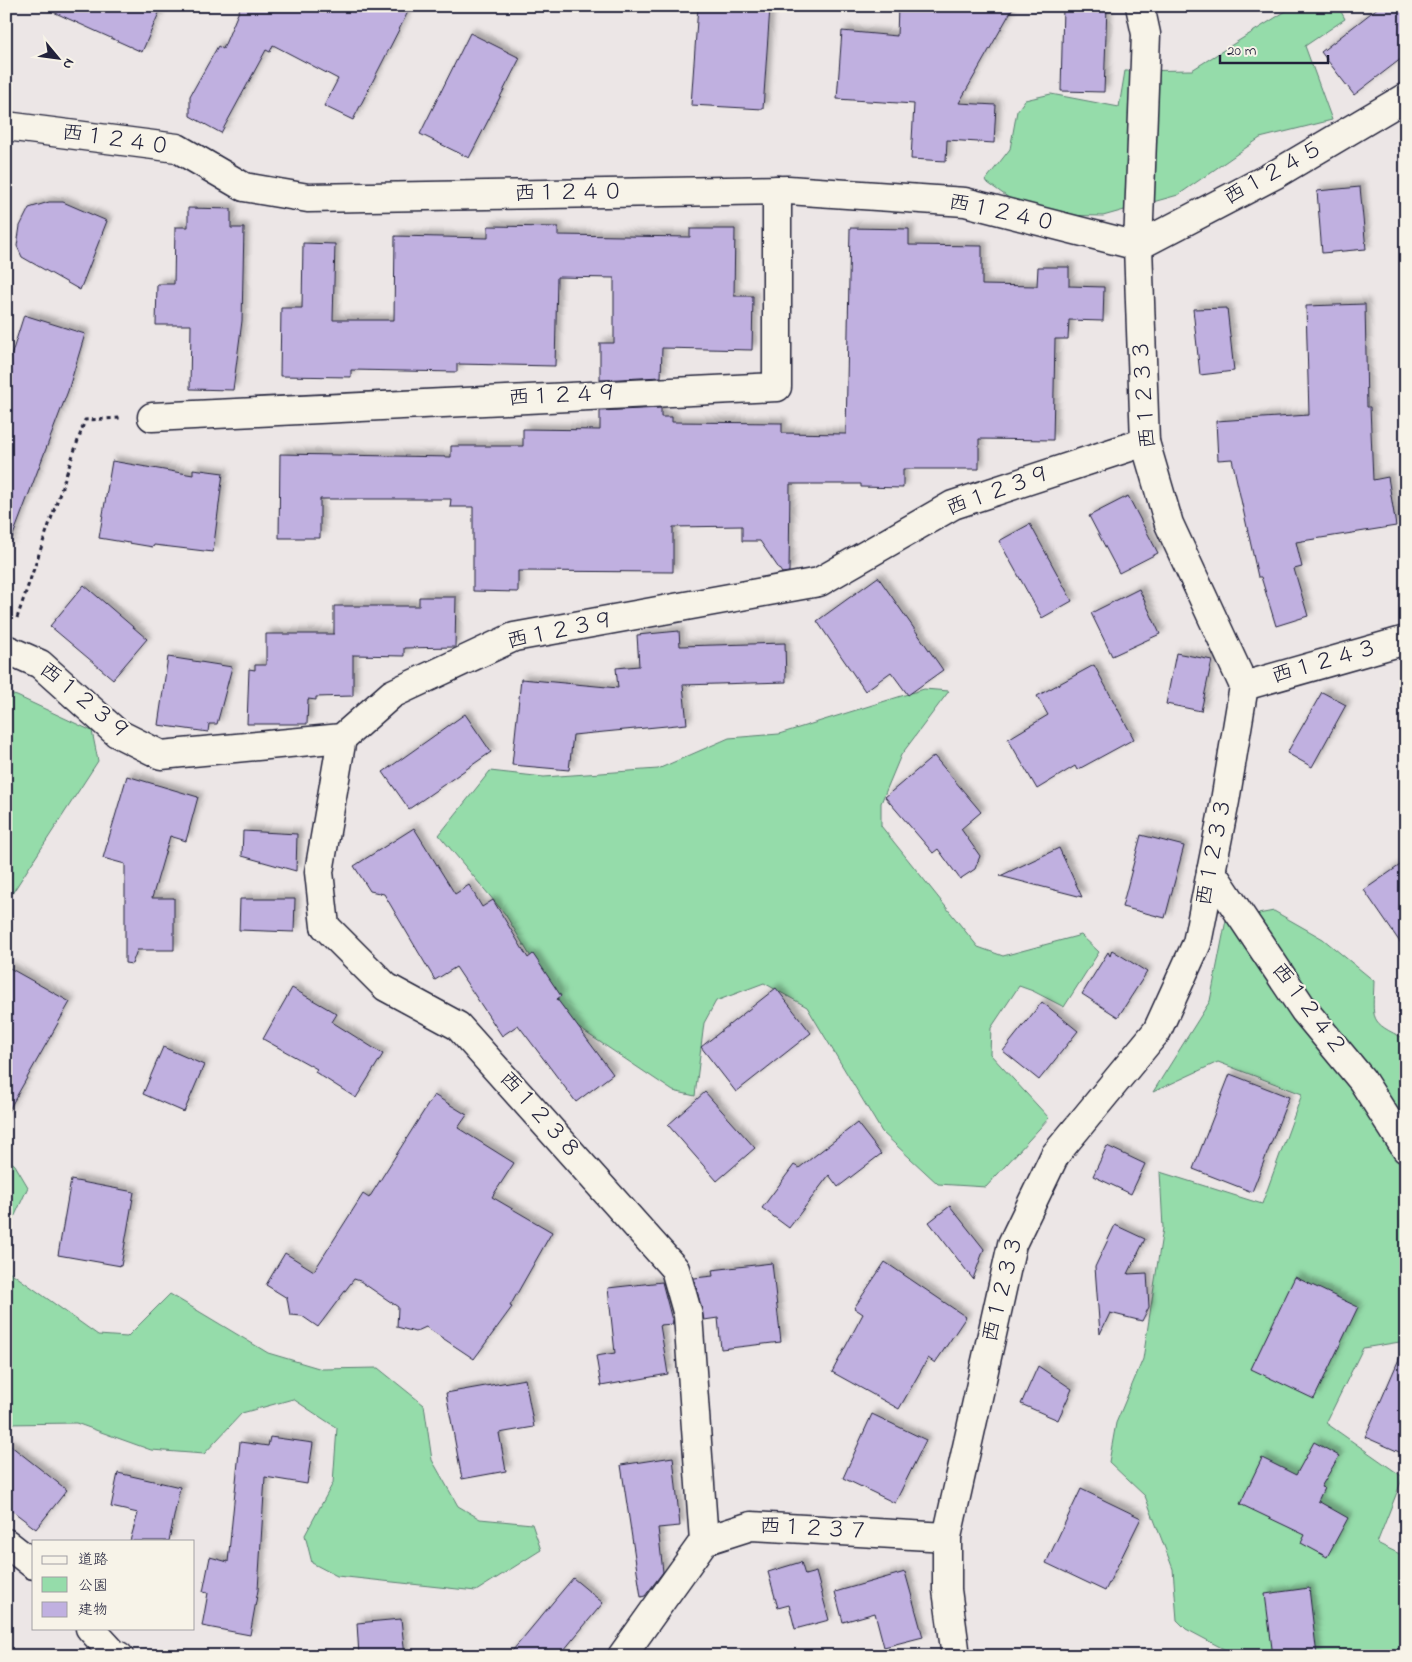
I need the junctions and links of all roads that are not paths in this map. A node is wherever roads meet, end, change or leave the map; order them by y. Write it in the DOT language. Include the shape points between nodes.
graph roads {
  1 [pos="1140,6"];
  2 [pos="1406,97"];
  3 [pos="6,126"];
  4 [pos="777,190"];
  5 [pos="1138,246"];
  6 [pos="152,417"];
  7 [pos="1145,442"];
  8 [pos="1406,640"];
  9 [pos="6,649"];
  10 [pos="1244,686"];
  11 [pos="342,738"];
  12 [pos="1211,872"];
  13 [pos="1406,1149"];
  14 [pos="947,1537"];
  15 [pos="704,1541"];
  16 [pos="6,1543"];
  17 [pos="32,1563"];
  18 [pos="92,1630"];
  19 [pos="115,1655"];
  20 [pos="622,1656"];
  21 [pos="956,1656"];
  1 -- 5 [label="street, 西１２３３" via="1146,34"];
  2 -- 5 [label="street, 西１２４５" via="1276,174"];
  3 -- 4 [label="street, 西１２４０" via="178,148 244,187 308,198"];
  4 -- 5 [label="street, 西１２４０" via="965,202"];
  4 -- 6 [label="street, 西１２４９" via="777,387"];
  5 -- 7 [label="street, 西１２３３"];
  7 -- 10 [label="street, 西１２３３" via="1168,524"];
  7 -- 11 [label="street, 西１２３９" via="953,505 819,582 514,637 392,694"];
  8 -- 10 [label="street, 西１２４３"];
  9 -- 11 [label="street, 西１２３９" via="40,664 116,733 161,755"];
  10 -- 12 [label="street, 西１２３３"];
  11 -- 15 [label="street, 西１２３８" via="319,872 325,926 386,987 458,1026 675,1270 688,1315"];
  12 -- 13 [label="street, 西１２４２" via="1304,1010 1362,1080"];
  12 -- 14 [label="street, 西１２３３" via="1197,944 1157,1031 1055,1155 1012,1244"];
  14 -- 15 [label="street, 西１２３７" via="751,1526"];
  14 -- 21 [label="street, 西１２３３" via="948,1590"];
  15 -- 20 [label="street"];
  16 -- 17 [label="street"];
  18 -- 19 [label="street"];
}
